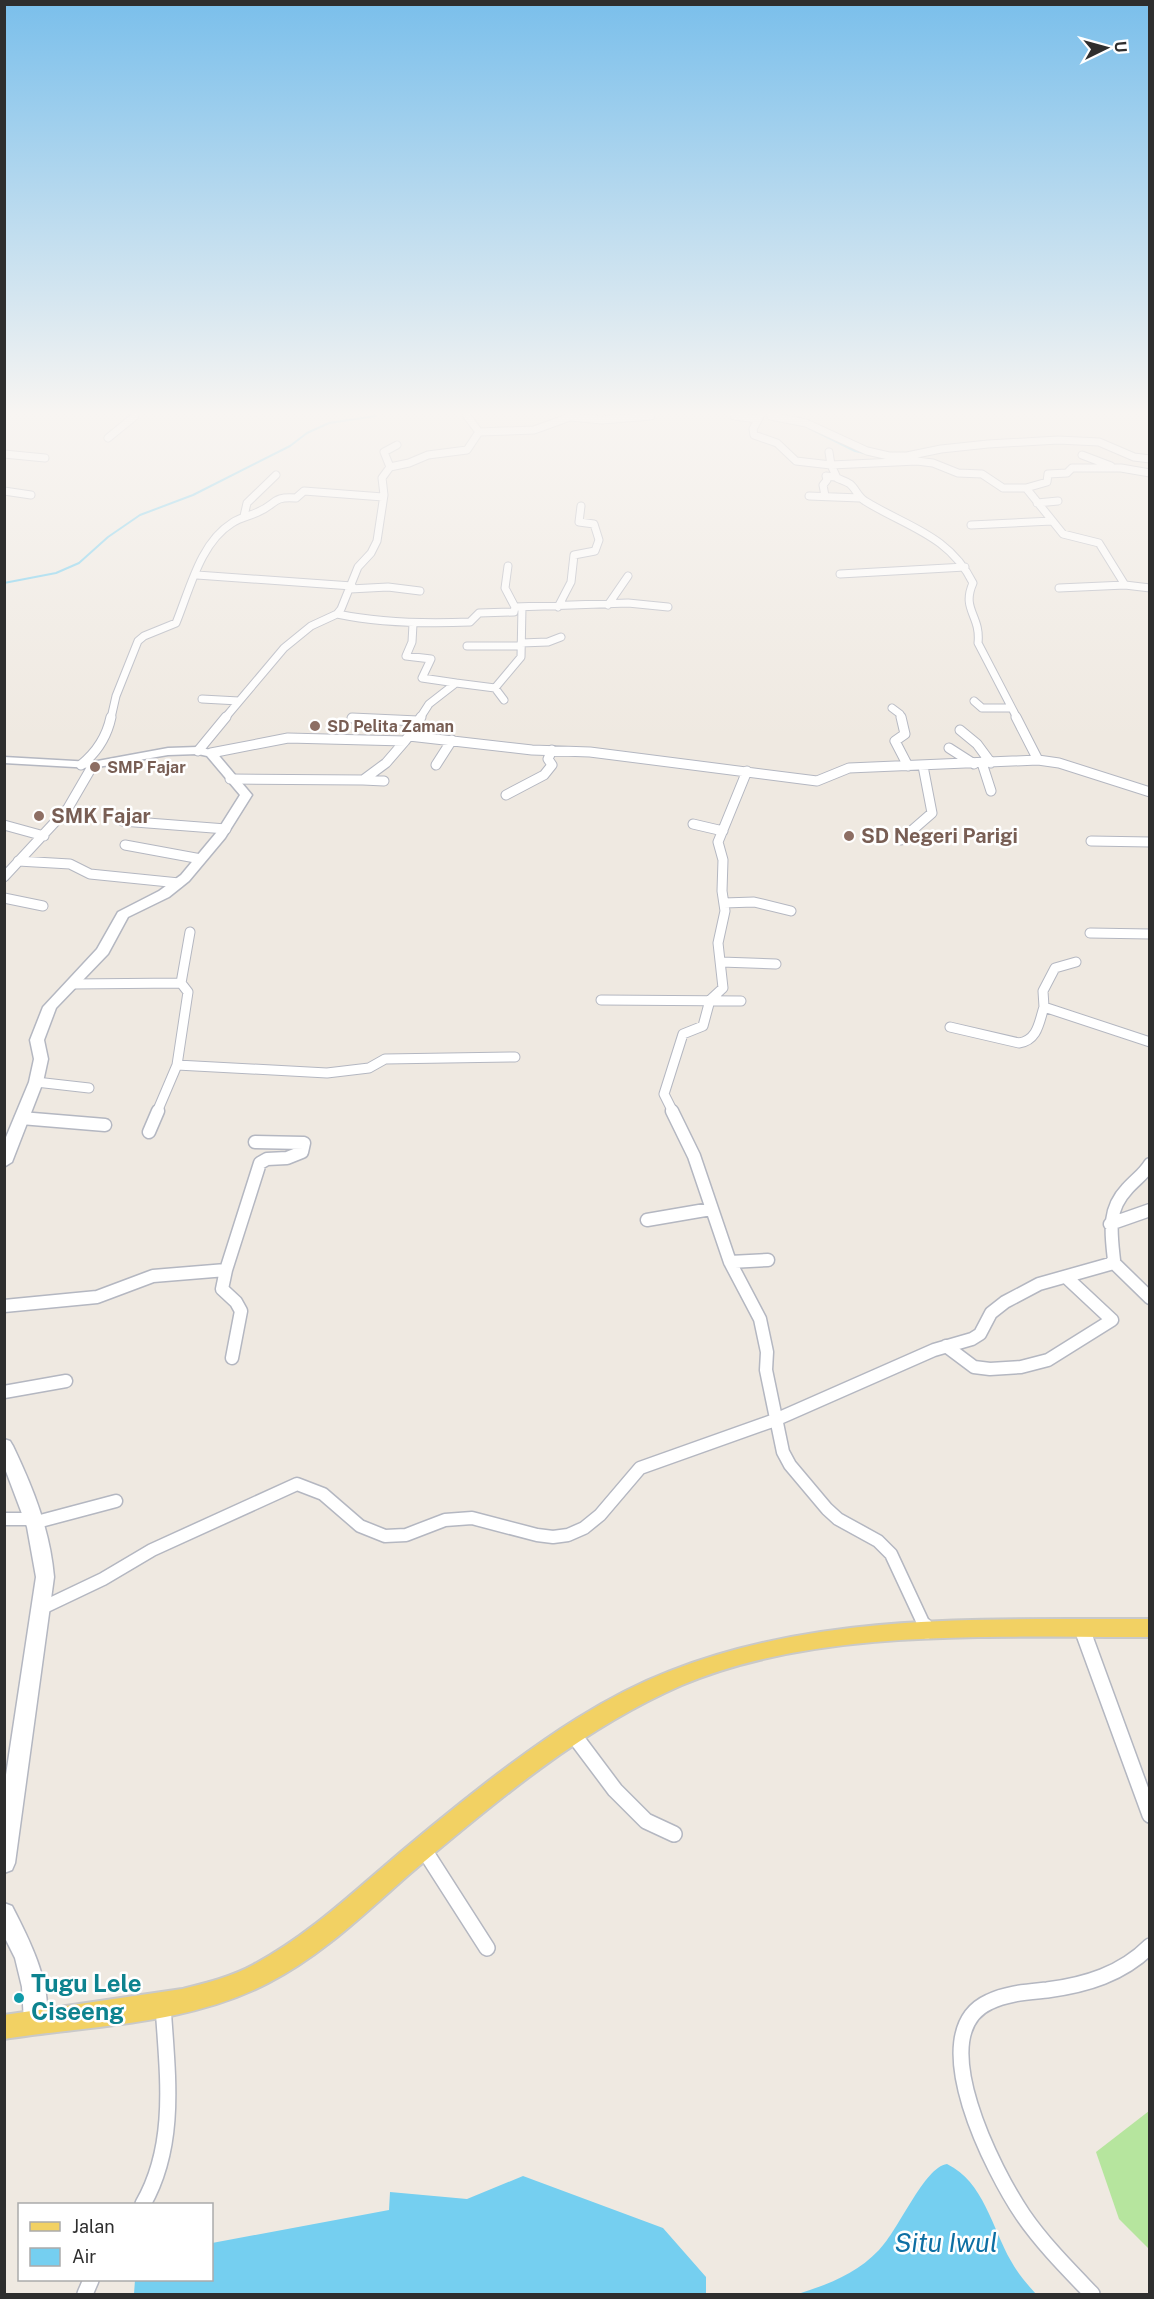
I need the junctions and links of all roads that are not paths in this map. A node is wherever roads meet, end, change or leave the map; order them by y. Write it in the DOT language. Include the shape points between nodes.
graph roads {
  1 [pos="233,523"];
  2 [pos="379,523"];
  3 [pos="589,523"];
  4 [pos="907,523"];
  5 [pos="1006,523"];
  6 [pos="1054,523"];
  7 [pos="972,525"];
  8 [pos="508,566"];
  9 [pos="965,567"];
  10 [pos="840,574"];
  11 [pos="197,575"];
  12 [pos="628,576"];
  13 [pos="1125,585"];
  14 [pos="351,588"];
  15 [pos="1059,588"];
  16 [pos="1149,588"];
  17 [pos="420,591"];
  18 [pos="608,605"];
  19 [pos="519,607"];
  20 [pos="558,607"];
  21 [pos="668,607"];
  22 [pos="337,614"];
  23 [pos="413,624"];
  24 [pos="561,637"];
  25 [pos="521,645"];
  26 [pos="467,646"];
  27 [pos="456,683"];
  28 [pos="495,688"];
  29 [pos="202,699"];
  30 [pos="504,700"];
  31 [pos="239,701"];
  32 [pos="974,701"];
  33 [pos="892,708"];
  34 [pos="1011,708"];
  35 [pos="352,718"];
  36 [pos="418,721"];
  37 [pos="960,730"];
  38 [pos="407,738"];
  39 [pos="452,740"];
  40 [pos="949,748"];
  41 [pos="552,750"];
  42 [pos="205,752"];
  43 [pos="4,760"];
  44 [pos="1038,760"];
  45 [pos="982,763"];
  46 [pos="87,765"];
  47 [pos="436,765"];
  48 [pos="908,766"];
  49 [pos="923,766"];
  50 [pos="747,771"];
  51 [pos="230,778"];
  52 [pos="363,780"];
  53 [pos="384,781"];
  54 [pos="991,790"];
  55 [pos="1149,792"];
  56 [pos="506,795"];
  57 [pos="122,821"];
  58 [pos="693,824"];
  59 [pos="4,825"];
  60 [pos="226,829"];
  61 [pos="723,831"];
  62 [pos="44,836"];
  63 [pos="901,840"];
  64 [pos="1091,841"];
  65 [pos="1149,842"];
  66 [pos="125,845"];
  67 [pos="201,859"];
  68 [pos="18,861"];
  69 [pos="4,877"];
  70 [pos="178,883"];
  71 [pos="4,898"];
  72 [pos="724,903"];
  73 [pos="43,906"];
  74 [pos="791,911"];
  75 [pos="190,932"];
  76 [pos="1090,933"];
  77 [pos="1149,934"];
  78 [pos="721,962"];
  79 [pos="1076,962"];
  80 [pos="776,964"];
  81 [pos="181,983"];
  82 [pos="72,984"];
  83 [pos="601,1000"];
  84 [pos="710,1000"];
  85 [pos="741,1001"];
  86 [pos="1044,1007"];
  87 [pos="950,1027"];
  88 [pos="1149,1042"];
  89 [pos="515,1057"];
  90 [pos="177,1065"];
  91 [pos="36,1082"];
  92 [pos="89,1088"];
  93 [pos="21,1118"];
  94 [pos="105,1125"];
  95 [pos="149,1132"];
  96 [pos="255,1142"];
  97 [pos="4,1162"];
  98 [pos="1149,1164"];
  99 [pos="711,1209"];
  100 [pos="1149,1210"];
  101 [pos="647,1220"];
  102 [pos="1110,1224"];
  103 [pos="768,1260"];
  104 [pos="730,1262"];
  105 [pos="1113,1262"];
  106 [pos="226,1270"];
  107 [pos="1066,1277"];
  108 [pos="1149,1298"];
  109 [pos="4,1306"];
  110 [pos="946,1346"];
  111 [pos="232,1358"];
  112 [pos="66,1381"];
  113 [pos="4,1392"];
  114 [pos="775,1420"];
  115 [pos="4,1446"];
  116 [pos="116,1502"];
  117 [pos="4,1519"];
  118 [pos="33,1521"];
  119 [pos="40,1609"];
  120 [pos="1149,1628"];
  121 [pos="1082,1629"];
  122 [pos="927,1631"];
  123 [pos="573,1734"];
  124 [pos="1149,1815"];
  125 [pos="674,1834"];
  126 [pos="423,1848"];
  127 [pos="4,1863"];
  128 [pos="4,1913"];
  129 [pos="1149,1946"];
  130 [pos="487,1948"];
  131 [pos="163,2005"];
  132 [pos="34,2022"];
  133 [pos="4,2027"];
  134 [pos="144,2203"];
  135 [pos="91,2281"];
  136 [pos="85,2295"];
  137 [pos="1092,2295"];
  1 -- 11 [label="street" via="209,543"];
  2 -- 14 [label="street" via="377,541 358,567"];
  3 -- 20 [label="street" via="594,524 599,540 595,551 574,555 571,582"];
  4 -- 9 [label="street" via="925,531"];
  5 -- 7 [label="street"];
  6 -- 13 [label="street" via="1066,536 1099,543"];
  8 -- 19 [label="street" via="505,588"];
  9 -- 10 [label="street"];
  9 -- 34 [label="street" via="973,583 967,600 980,628 978,643"];
  11 -- 14 [label="street"];
  11 -- 46 [label="street" via="176,623 138,641 116,696 108,732"];
  12 -- 18 [label="street" via="624,585 613,592"];
  13 -- 15 [label="street"];
  13 -- 16 [label="street"];
  14 -- 17 [label="street"];
  14 -- 22 [label="street"];
  18 -- 20 [label="street"];
  18 -- 21 [label="street"];
  19 -- 20 [label="street"];
  19 -- 23 [label="street" via="514,612 479,613 470,622"];
  19 -- 25 [label="street"];
  22 -- 23 [label="street" via="374,622"];
  22 -- 31 [label="street" via="294,638"];
  23 -- 27 [label="street" via="406,656 431,659 422,678"];
  24 -- 25 [label="street"];
  25 -- 26 [label="street"];
  25 -- 28 [label="street" via="518,663"];
  27 -- 28 [label="street"];
  27 -- 36 [label="street" via="433,700"];
  28 -- 30 [label="street"];
  29 -- 31 [label="street"];
  31 -- 42 [label="street"];
  32 -- 34 [label="street" via="982,708"];
  33 -- 48 [label="street" via="899,713 905,734 895,741"];
  34 -- 44 [label="street"];
  35 -- 36 [label="street"];
  36 -- 38 [label="street"];
  37 -- 45 [label="street" via="977,744"];
  38 -- 39 [label="street"];
  38 -- 42 [label="street" via="288,738"];
  38 -- 52 [label="street" via="386,763"];
  39 -- 41 [label="street"];
  39 -- 47 [label="street"];
  40 -- 45 [label="street"];
  41 -- 50 [label="street"];
  41 -- 56 [label="street" via="548,759 552,765 547,773"];
  42 -- 46 [label="street" via="172,752"];
  42 -- 51 [label="street"];
  43 -- 46 [label="street"];
  44 -- 45 [label="street"];
  44 -- 55 [label="street"];
  45 -- 49 [label="street"];
  45 -- 54 [label="street"];
  46 -- 62 [label="street" via="74,801"];
  48 -- 49 [label="street"];
  48 -- 50 [label="street" via="849,768 817,781"];
  49 -- 63 [label="street" via="933,813"];
  50 -- 61 [label="street"];
  51 -- 52 [label="street"];
  51 -- 60 [label="street" via="246,795"];
  52 -- 53 [label="street"];
  57 -- 60 [label="street"];
  58 -- 61 [label="street"];
  59 -- 62 [label="street"];
  60 -- 67 [label="street"];
  61 -- 72 [label="street" via="718,846 723,860"];
  62 -- 68 [label="street"];
  64 -- 65 [label="street"];
  66 -- 67 [label="street"];
  67 -- 70 [label="street"];
  68 -- 69 [label="street"];
  68 -- 70 [label="street" via="70,864 90,874"];
  70 -- 82 [label="street" via="123,915 103,951"];
  71 -- 73 [label="street"];
  72 -- 74 [label="street" via="754,902"];
  72 -- 78 [label="street" via="725,919 718,939"];
  75 -- 81 [label="street"];
  76 -- 77 [label="street"];
  78 -- 80 [label="street"];
  78 -- 84 [label="street" via="722,991"];
  79 -- 86 [label="street" via="1055,968 1044,987"];
  81 -- 82 [label="street"];
  81 -- 90 [label="street" via="188,992"];
  82 -- 91 [label="street" via="50,1007 38,1032 41,1059"];
  83 -- 84 [label="street"];
  84 -- 85 [label="street"];
  84 -- 99 [label="street" via="704,1026 683,1034 664,1089 694,1156"];
  86 -- 87 [label="street" via="1033,1039 1026,1043"];
  86 -- 88 [label="street"];
  89 -- 90 [label="street" via="385,1059 369,1068 327,1073"];
  90 -- 95 [label="street"];
  91 -- 92 [label="street"];
  91 -- 93 [label="street"];
  93 -- 94 [label="street"];
  93 -- 97 [label="street"];
  96 -- 106 [label="street" via="304,1143 302,1152 260,1163"];
  98 -- 102 [label="street" via="1113,1208"];
  99 -- 101 [label="street"];
  99 -- 104 [label="street"];
  100 -- 102 [label="street"];
  102 -- 105 [label="street"];
  103 -- 104 [label="street"];
  104 -- 114 [label="street" via="763,1325"];
  105 -- 107 [label="street"];
  105 -- 108 [label="street"];
  106 -- 109 [label="street" via="153,1276 97,1296"];
  106 -- 111 [label="street" via="222,1289 241,1311"];
  107 -- 110 [label="street" via="1039,1284 1005,1302 991,1313 976,1337"];
  107 -- 110 [label="street" via="1112,1320 1048,1360 1022,1367 974,1367"];
  110 -- 114 [label="street"];
  112 -- 113 [label="street"];
  114 -- 119 [label="street" via="640,1468 609,1508 583,1529 557,1539 472,1517 442,1521 411,1535 387,1537 362,1527 325,1495 297,1484 152,1550"];
  114 -- 122 [label="street" via="790,1465 827,1509 878,1541 891,1554"];
  115 -- 118 [label="street"];
  116 -- 118 [label="street"];
  117 -- 118 [label="street"];
  118 -- 119 [label="street" via="44,1558"];
  119 -- 127 [label="street"];
  120 -- 121 [label="main road"];
  121 -- 122 [label="main road"];
  121 -- 124 [label="street"];
  122 -- 123 [label="main road" via="834,1639 718,1663 652,1689"];
  123 -- 125 [label="street" via="615,1790 646,1821"];
  123 -- 126 [label="main road" via="491,1792"];
  126 -- 130 [label="street"];
  126 -- 131 [label="main road" via="284,1961 241,1984"];
  128 -- 132 [label="street" via="26,1956 33,1987"];
  129 -- 137 [label="street" via="1122,1968 1094,1980 986,2003 968,2020 960,2044 974,2116 1002,2180 1038,2235"];
  131 -- 132 [label="main road"];
  131 -- 134 [label="street" via="165,2156"];
  132 -- 133 [label="main road"];
  135 -- 136 [label="street"];
}
